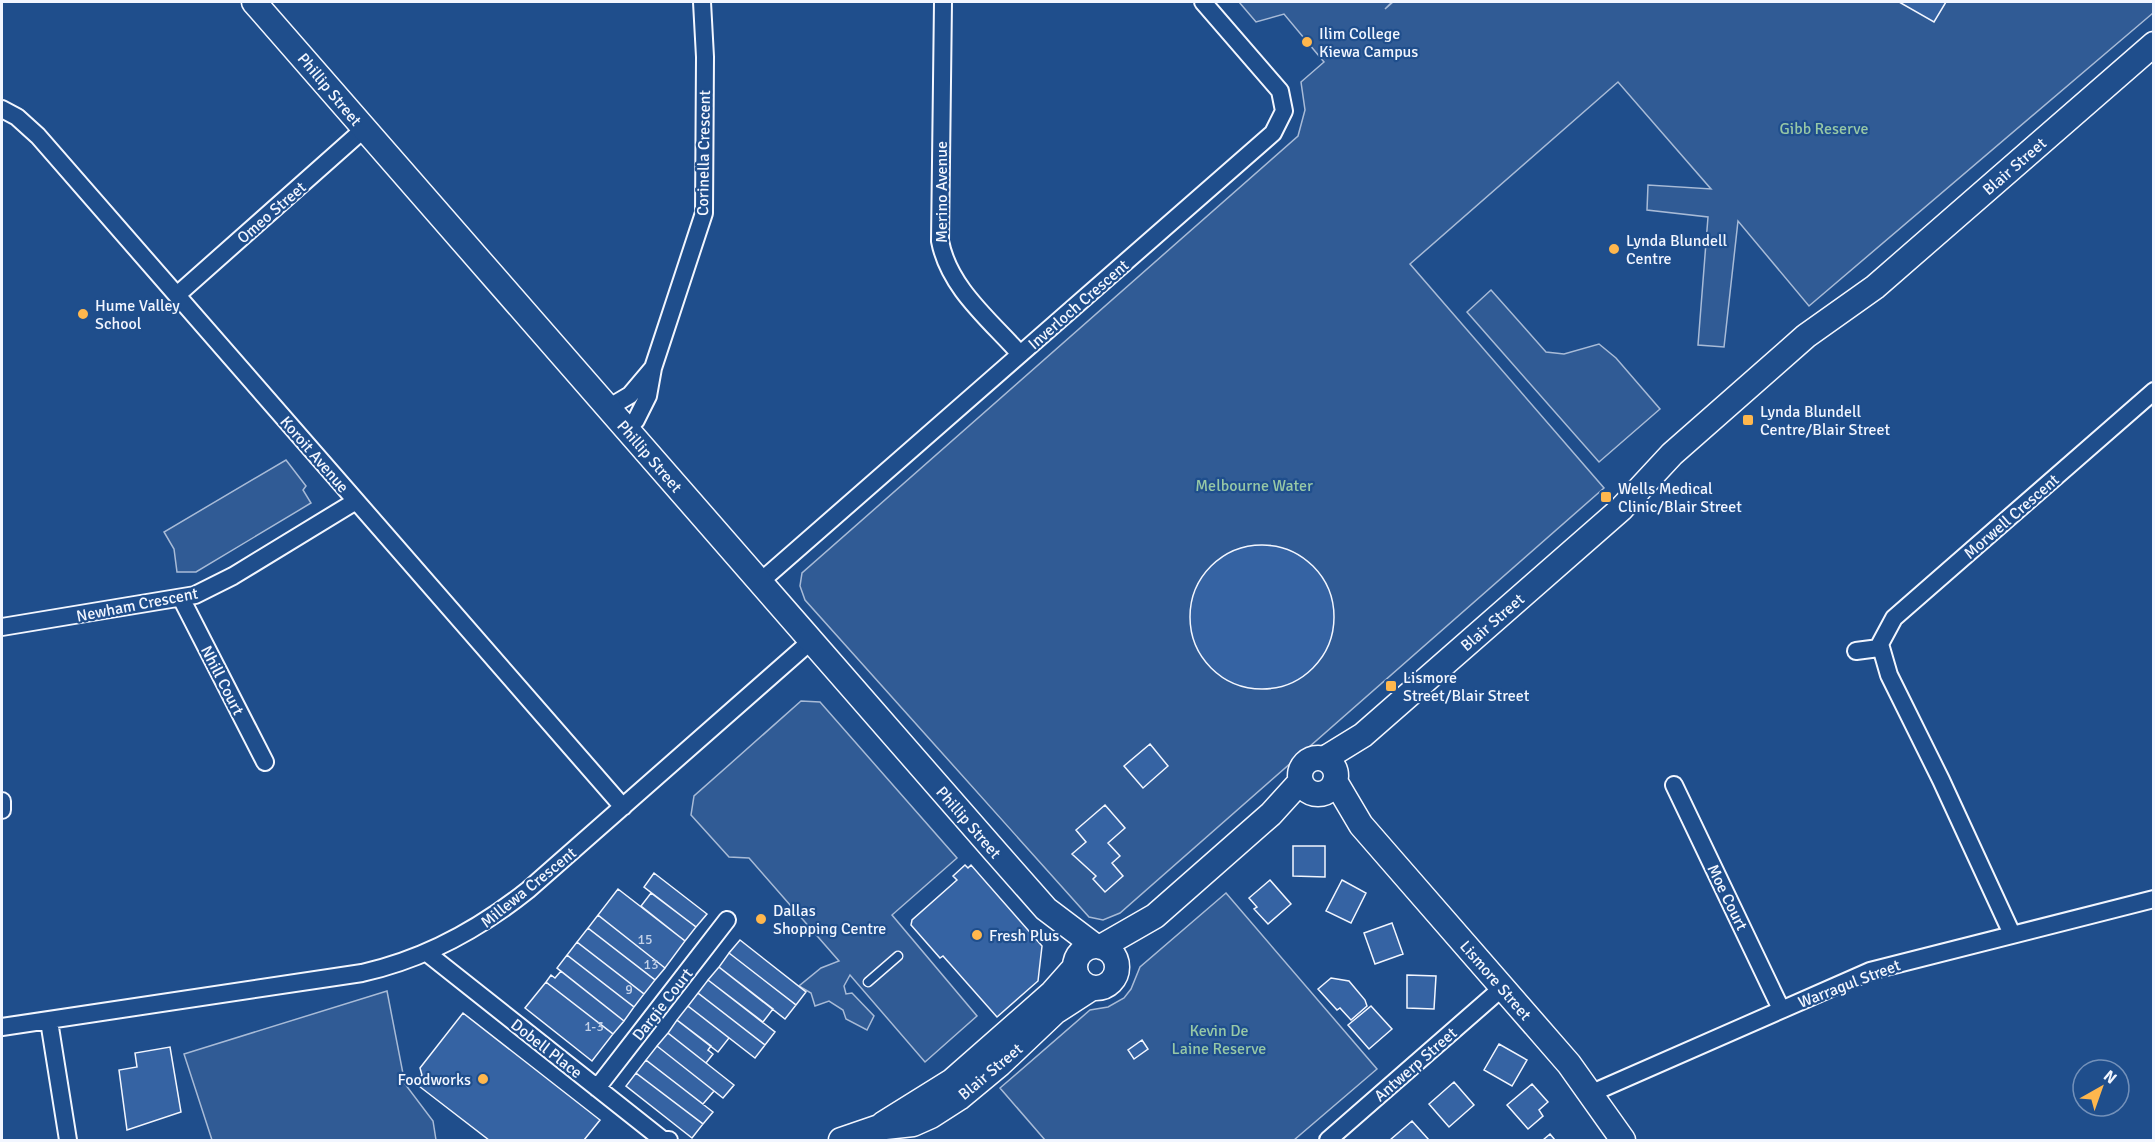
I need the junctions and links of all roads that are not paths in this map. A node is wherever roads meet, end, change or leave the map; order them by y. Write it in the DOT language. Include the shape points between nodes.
graph roads {
  1 [pos="254,2"];
  2 [pos="702,2"];
  3 [pos="943,2"];
  4 [pos="1203,2"];
  5 [pos="2154,44"];
  6 [pos="2,109"];
  7 [pos="364,129"];
  8 [pos="177,295"];
  9 [pos="1020,354"];
  10 [pos="653,368"];
  11 [pos="2154,391"];
  12 [pos="608,408"];
  13 [pos="627,430"];
  14 [pos="356,501"];
  15 [pos="760,582"];
  16 [pos="181,598"];
  17 [pos="2,627"];
  18 [pos="811,641"];
  19 [pos="1879,648"];
  20 [pos="1856,651"];
  21 [pos="265,762"];
  22 [pos="1322,781"];
  23 [pos="1674,785"];
  24 [pos="623,807"];
  25 [pos="2154,899"];
  26 [pos="1046,909"];
  27 [pos="727,920"];
  28 [pos="2013,934"];
  29 [pos="427,953"];
  30 [pos="1104,953"];
  31 [pos="898,956"];
  32 [pos="1076,964"];
  33 [pos="868,982"];
  34 [pos="1092,988"];
  35 [pos="1502,988"];
  36 [pos="1781,1008"];
  37 [pos="49,1021"];
  38 [pos="2,1028"];
  39 [pos="597,1088"];
  40 [pos="1592,1093"];
  41 [pos="876,1128"];
  42 [pos="68,1140"];
  43 [pos="669,1140"];
  44 [pos="841,1140"];
  45 [pos="1328,1140"];
  46 [pos="1623,1140"];
  1 -- 7 [label="street, Phillip Street"];
  2 -- 10 [label="street, Corinella Crescent" via="704,213"];
  3 -- 9 [label="street, Merino Avenue" via="943,256 954,280"];
  4 -- 9 [label="street, Inverloch Crescent" via="1280,92 1284,102 1282,118 1264,142"];
  5 -- 22 [label="street, Blair Street" via="1875,287 1830,336 1683,466 1621,508 1363,735"];
  6 -- 8 [label="street, Koroit Avenue" via="29,126"];
  7 -- 8 [label="street, Omeo Street"];
  7 -- 12 [label="street, Phillip Street"];
  8 -- 14 [label="street, Koroit Avenue"];
  9 -- 15 [label="street, Inverloch Crescent"];
  10 -- 12 [label="street, Corinella Crescent" via="630,395"];
  10 -- 13 [label="street, Corinella Crescent" via="643,409"];
  11 -- 19 [label="street, Morwell Crescent" via="1894,618"];
  12 -- 13 [label="street, Phillip Street"];
  13 -- 15 [label="street, Phillip Street"];
  14 -- 16 [label="street, Newham Crescent" via="233,576 203,592"];
  14 -- 24 [label="street, Koroit Avenue"];
  15 -- 18 [label="street, Phillip Street"];
  16 -- 17 [label="street, Newham Crescent"];
  16 -- 21 [label="street, Nhill Court"];
  18 -- 24 [label="street, Millewa Crescent"];
  18 -- 26 [label="street, Phillip Street"];
  19 -- 20 [label="street"];
  19 -- 28 [label="street"];
  22 -- 30 [label="street, Blair Street" via="1271,814 1155,916"];
  22 -- 35 [label="street, Lismore Street"];
  23 -- 36 [label="street, Moe Court"];
  24 -- 29 [label="street, Millewa Crescent" via="507,907"];
  25 -- 28 [label="street, Warragul Street"];
  26 -- 30 [label="street, Phillip Street"];
  26 -- 32 [label="street, Phillip Street"];
  27 -- 39 [label="street, Dargie Court"];
  28 -- 36 [label="street, Warragul Street" via="1890,965"];
  29 -- 37 [label="street, Millewa Crescent" via="362,973"];
  29 -- 39 [label="street, Dobell Place"];
  30 -- 32 [label="street" via="1083,951"];
  30 -- 34 [label="street" via="1110,983"];
  31 -- 33 [label="lane"];
  32 -- 34 [label="street" via="1080,981"];
  32 -- 41 [label="street, Blair Street" via="1052,993 951,1081"];
  34 -- 41 [label="street, Blair Street" via="1054,1012 1000,1064 945,1108 913,1124"];
  35 -- 40 [label="street, Lismore Street"];
  35 -- 45 [label="street, Antwerp Street"];
  36 -- 40 [label="street, Warragul Street"];
  37 -- 38 [label="street, Millewa Crescent"];
  37 -- 42 [label="street"];
  39 -- 43 [label="street, Dobell Place" via="663,1140"];
  40 -- 46 [label="street, Lismore Street"];
  41 -- 44 [label="street, Blair Street"];
}
